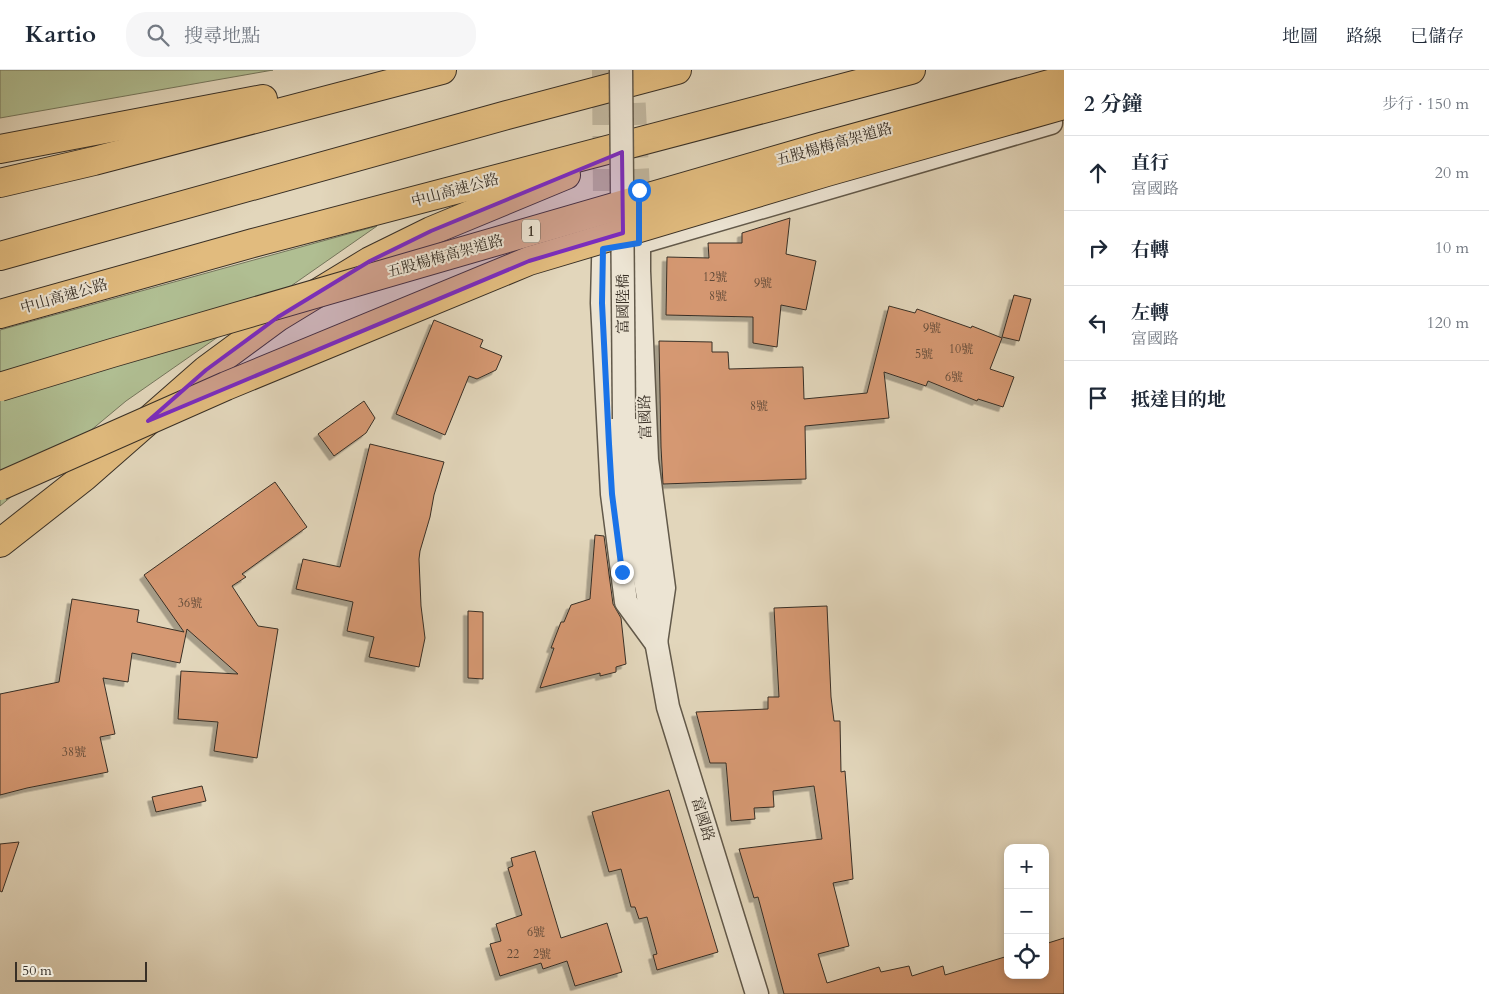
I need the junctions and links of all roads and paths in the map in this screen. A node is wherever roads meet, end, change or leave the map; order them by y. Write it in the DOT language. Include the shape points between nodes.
graph roads {
  1 [pos="420,70"];
  2 [pos="442,70"];
  3 [pos="622,70"];
  4 [pos="677,70"];
  5 [pos="911,70"];
  6 [pos="1064,80"];
  7 [pos="1064,105"];
  8 [pos="507,115"];
  9 [pos="1064,119"];
  10 [pos="665,134"];
  11 [pos="0,149"];
  12 [pos="0,183"];
  13 [pos="639,190"];
  14 [pos="604,200"];
  15 [pos="0,238"];
  16 [pos="639,243"];
  17 [pos="603,249"];
  18 [pos="0,256"];
  19 [pos="0,314"];
  20 [pos="0,387"];
  21 [pos="624,419"];
  22 [pos="0,486"];
  23 [pos="0,543"];
  24 [pos="656,643"];
  25 [pos="757,994"];
  1 -- 11 [label="highway"];
  2 -- 12 [label="highway"];
  3 -- 21 [label="street, 富國陸橋, bridge"];
  4 -- 8 [label="highway"];
  5 -- 10 [label="highway, 中山高速公路"];
  6 -- 20 [label="highway, 五股楊梅高架道路 / 1, bridge" via="821,147"];
  7 -- 22 [label="highway, bridge" via="529,261 226,386"];
  8 -- 15 [label="highway"];
  8 -- 18 [label="highway"];
  9 -- 16 [label="street"];
  10 -- 19 [label="highway, 中山高速公路"];
  10 -- 23 [label="highway" via="431,230 320,291 278,317 206,370 84,477"];
  13 -- 16 [label="street, 富國路"];
  14 -- 17 [label="street, 富國路"];
  16 -- 17 [label="street"];
  16 -- 24 [label="street, 富國路" via="647,460 664,588"];
  17 -- 24 [label="street, 富國路" via="602,303 612,494 626,602"];
  21 -- 24 [label="street, 富國路" via="633,504"];
  24 -- 25 [label="street, 富國路" via="668,707"];
}
